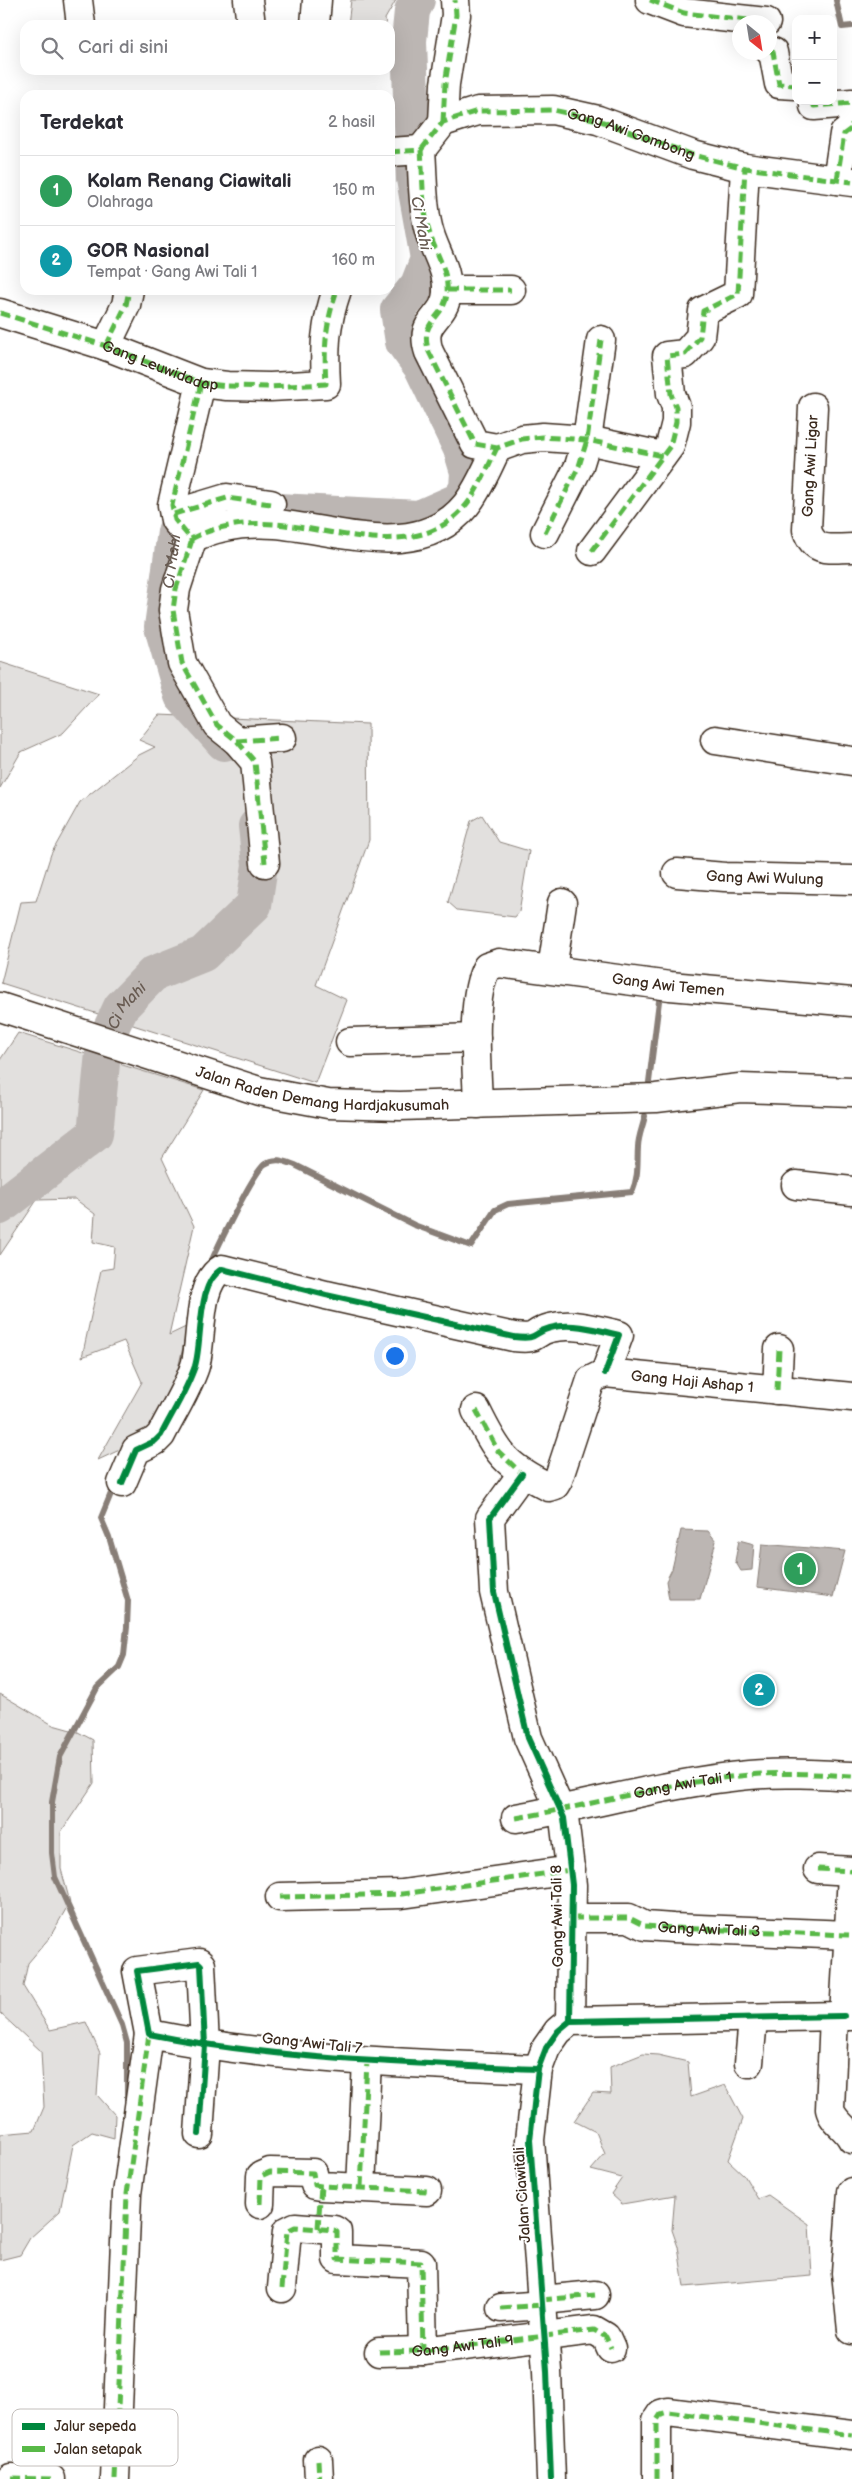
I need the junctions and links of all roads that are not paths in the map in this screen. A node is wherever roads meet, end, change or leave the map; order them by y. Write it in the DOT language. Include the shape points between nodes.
graph roads {
  1 [pos="78,0"];
  2 [pos="248,0"];
  3 [pos="316,0"];
  4 [pos="455,0"];
  5 [pos="650,0"];
  6 [pos="732,18"];
  7 [pos="80,20"];
  8 [pos="250,20"];
  9 [pos="314,20"];
  10 [pos="774,60"];
  11 [pos="792,85"];
  12 [pos="852,103"];
  13 [pos="837,104"];
  14 [pos="814,105"];
  15 [pos="827,105"];
  16 [pos="443,122"];
  17 [pos="852,123"];
  18 [pos="421,150"];
  19 [pos="395,152"];
  20 [pos="744,168"];
  21 [pos="844,181"];
  22 [pos="447,290"];
  23 [pos="511,290"];
  24 [pos="128,295"];
  25 [pos="336,295"];
  26 [pos="0,313"];
  27 [pos="601,340"];
  28 [pos="106,346"];
  29 [pos="201,383"];
  30 [pos="813,407"];
  31 [pos="587,440"];
  32 [pos="497,448"];
  33 [pos="662,456"];
  34 [pos="271,504"];
  35 [pos="182,527"];
  36 [pos="545,533"];
  37 [pos="852,548"];
  38 [pos="592,551"];
  39 [pos="282,738"];
  40 [pos="714,740"];
  41 [pos="237,741"];
  42 [pos="852,761"];
  43 [pos="264,863"];
  44 [pos="677,873"];
  45 [pos="852,880"];
  46 [pos="562,903"];
  47 [pos="552,970"];
  48 [pos="852,1002"];
  49 [pos="0,1007"];
  50 [pos="476,1038"];
  51 [pos="350,1042"];
  52 [pos="852,1092"];
  53 [pos="656,1098"];
  54 [pos="478,1104"];
  55 [pos="852,1109"];
  56 [pos="796,1185"];
  57 [pos="852,1191"];
  58 [pos="780,1349"];
  59 [pos="605,1372"];
  60 [pos="777,1390"];
  61 [pos="852,1397"];
  62 [pos="476,1410"];
  63 [pos="522,1474"];
  64 [pos="122,1483"];
  65 [pos="852,1776"];
  66 [pos="562,1811"];
  67 [pos="516,1818"];
  68 [pos="818,1869"];
  69 [pos="571,1870"];
  70 [pos="852,1873"];
  71 [pos="280,1897"];
  72 [pos="572,1918"];
  73 [pos="849,1935"];
  74 [pos="843,2016"];
  75 [pos="753,2019"];
  76 [pos="570,2021"];
  77 [pos="149,2034"];
  78 [pos="205,2045"];
  79 [pos="367,2061"];
  80 [pos="749,2064"];
  81 [pos="538,2069"];
  82 [pos="199,2134"];
  83 [pos="852,2139"];
  84 [pos="321,2186"];
  85 [pos="361,2187"];
  86 [pos="427,2191"];
  87 [pos="852,2192"];
  88 [pos="260,2204"];
  89 [pos="318,2228"];
  90 [pos="849,2274"];
  91 [pos="282,2288"];
  92 [pos="595,2295"];
  93 [pos="542,2303"];
  94 [pos="501,2308"];
  95 [pos="852,2330"];
  96 [pos="544,2336"];
  97 [pos="611,2348"];
  98 [pos="423,2351"];
  99 [pos="379,2352"];
  100 [pos="118,2409"];
  101 [pos="852,2435"];
  102 [pos="116,2466"];
  103 [pos="11,2478"];
  104 [pos="51,2479"];
  105 [pos="115,2479"];
  106 [pos="551,2479"];
  107 [pos="657,2479"];
  1 -- 7 [label="street"];
  2 -- 8 [label="street"];
  3 -- 9 [label="street"];
  4 -- 16 [label="street"];
  5 -- 6 [label="street" via="684,13"];
  10 -- 11 [label="street" via="779,84"];
  12 -- 13 [label="street"];
  14 -- 15 [label="street"];
  16 -- 18 [label="street"];
  16 -- 20 [label="street, Gang Awi Gombong" via="478,111 553,110 598,120 692,156"];
  17 -- 21 [label="street" via="852,128 844,134"];
  18 -- 19 [label="street"];
  18 -- 22 [label="street" via="427,225 441,260"];
  20 -- 21 [label="street, Gang Awi Gombong"];
  20 -- 33 [label="street" via="738,294 703,311 700,337 685,354 667,356 676,422 670,446"];
  22 -- 23 [label="street"];
  22 -- 32 [label="street" via="443,305 424,339 475,444"];
  24 -- 28 [label="street"];
  25 -- 29 [label="street, Gang Leuwidadap" via="324,341 326,384 270,387"];
  26 -- 28 [label="street, Gang Leuwidadap"];
  27 -- 31 [label="street"];
  28 -- 29 [label="street, Gang Leuwidadap"];
  29 -- 35 [label="street" via="172,505"];
  30 -- 37 [label="street, Gang Awi Ligar" via="807,530 819,548"];
  31 -- 32 [label="street" via="543,437 522,439"];
  31 -- 33 [label="street"];
  31 -- 36 [label="street" via="579,466"];
  32 -- 35 [label="street" via="467,504 435,530 373,539 276,524 246,524 208,531"];
  33 -- 38 [label="street"];
  34 -- 35 [label="street" via="227,498"];
  35 -- 41 [label="street" via="173,610 182,663 217,725"];
  39 -- 41 [label="street"];
  40 -- 42 [label="street"];
  41 -- 43 [label="street" via="255,762"];
  44 -- 45 [label="street, Gang Awi Wulung"];
  46 -- 47 [label="street"];
  47 -- 48 [label="street, Gang Awi Temen" via="670,986"];
  47 -- 50 [label="street, Gang Awi Temen" via="499,963 487,967 480,979"];
  49 -- 54 [label="street, Jalan Raden Demang Hardjakusumah" via="259,1091 328,1104"];
  50 -- 51 [label="street"];
  50 -- 54 [label="street"];
  52 -- 53 [label="street, Jalan Raden Demang Hardjakusumah" via="740,1088"];
  53 -- 54 [label="street, Jalan Raden Demang Hardjakusumah"];
  53 -- 55 [label="street, Jalan Raden Demang Hardjakusumah" via="740,1106"];
  56 -- 57 [label="street"];
  58 -- 60 [label="street"];
  59 -- 60 [label="street, Gang Haji Ashap 1"];
  59 -- 63 [label="street" via="591,1380 555,1485 549,1487"];
  59 -- 64 [label="street" via="620,1335 569,1326 549,1328 532,1339 514,1337 222,1269 212,1278 206,1294 195,1365 161,1435 136,1450"];
  60 -- 61 [label="street, Gang Haji Ashap 1"];
  62 -- 63 [label="street" via="498,1451"];
  63 -- 66 [label="street, Gang Awi Tali 8" via="490,1518 494,1592 528,1738"];
  65 -- 66 [label="street, Gang Awi Tali 1" via="748,1775 697,1782"];
  66 -- 67 [label="street, Gang Awi Tali 1"];
  66 -- 69 [label="street, Gang Awi Tali 8"];
  68 -- 70 [label="street"];
  69 -- 71 [label="street" via="402,1894"];
  69 -- 72 [label="street, Gang Awi Tali 8"];
  70 -- 73 [label="street"];
  72 -- 73 [label="street, Gang Awi Tali 3" via="629,1918 645,1926 673,1928"];
  72 -- 76 [label="street, Gang Awi Tali 8"];
  73 -- 74 [label="street"];
  74 -- 75 [label="street"];
  74 -- 83 [label="street" via="830,2109"];
  75 -- 76 [label="street"];
  75 -- 80 [label="street"];
  76 -- 81 [label="street, Jalan Ciawitali" via="546,2048"];
  77 -- 78 [label="street, Gang Awi Tali 7"];
  77 -- 78 [label="street" via="137,1971 199,1963"];
  77 -- 100 [label="street" via="127,2194"];
  78 -- 79 [label="street, Gang Awi Tali 7"];
  78 -- 82 [label="street"];
  79 -- 81 [label="street, Gang Awi Tali 7"];
  79 -- 85 [label="street"];
  81 -- 93 [label="street, Jalan Ciawitali" via="530,2140"];
  84 -- 85 [label="street"];
  84 -- 88 [label="street" via="314,2183 313,2173 265,2173 261,2176"];
  84 -- 89 [label="street"];
  85 -- 86 [label="street"];
  87 -- 90 [label="street"];
  89 -- 91 [label="street" via="295,2226 288,2232"];
  89 -- 98 [label="street" via="337,2232 337,2259 421,2263"];
  90 -- 95 [label="street"];
  92 -- 93 [label="street"];
  93 -- 94 [label="street"];
  93 -- 96 [label="street, Jalan Ciawitali"];
  96 -- 97 [label="street, Gang Awi Tali 9" via="598,2331 606,2337"];
  96 -- 98 [label="street, Gang Awi Tali 9"];
  96 -- 106 [label="street, Jalan Ciawitali"];
  98 -- 99 [label="street, Gang Awi Tali 9"];
  101 -- 107 [label="street" via="668,2412 657,2420"];
  102 -- 105 [label="street"];
  103 -- 104 [label="street"];
}
